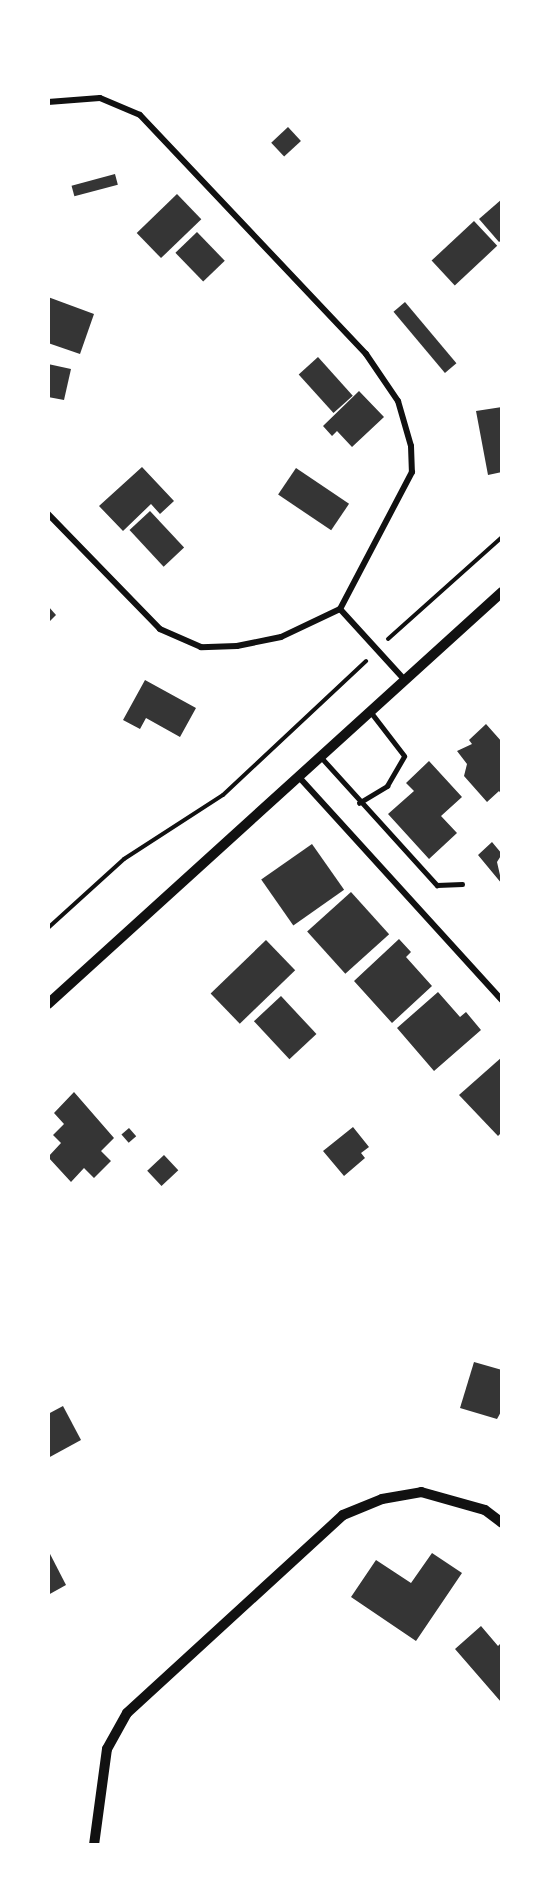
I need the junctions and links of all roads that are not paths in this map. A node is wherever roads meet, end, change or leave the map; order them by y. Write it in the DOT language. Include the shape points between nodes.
graph roads {
  1 [pos="48,102"];
  2 [pos="48,514"];
  3 [pos="502,592"];
  4 [pos="340,609"];
  5 [pos="404,679"];
  6 [pos="370,711"];
  7 [pos="320,756"];
  8 [pos="298,776"];
  9 [pos="359,803"];
  10 [pos="462,884"];
  11 [pos="502,1000"];
  12 [pos="48,1004"];
  13 [pos="502,1523"];
  14 [pos="94,1845"];
  1 -- 4 [label="street" via="100,98 140,115 366,354 398,401 412,472"];
  2 -- 4 [label="street" via="160,629 201,647 281,637"];
  3 -- 5 [label="street"];
  4 -- 5 [label="street"];
  5 -- 6 [label="street"];
  6 -- 7 [label="street"];
  6 -- 9 [label="lane" via="404,756 387,786"];
  7 -- 8 [label="street"];
  7 -- 9 [label="lane"];
  8 -- 11 [label="street"];
  8 -- 12 [label="street"];
  9 -- 10 [label="lane" via="437,885"];
  13 -- 14 [label="street" via="485,1510 421,1492 382,1499 343,1515 127,1713 107,1749"];
}
